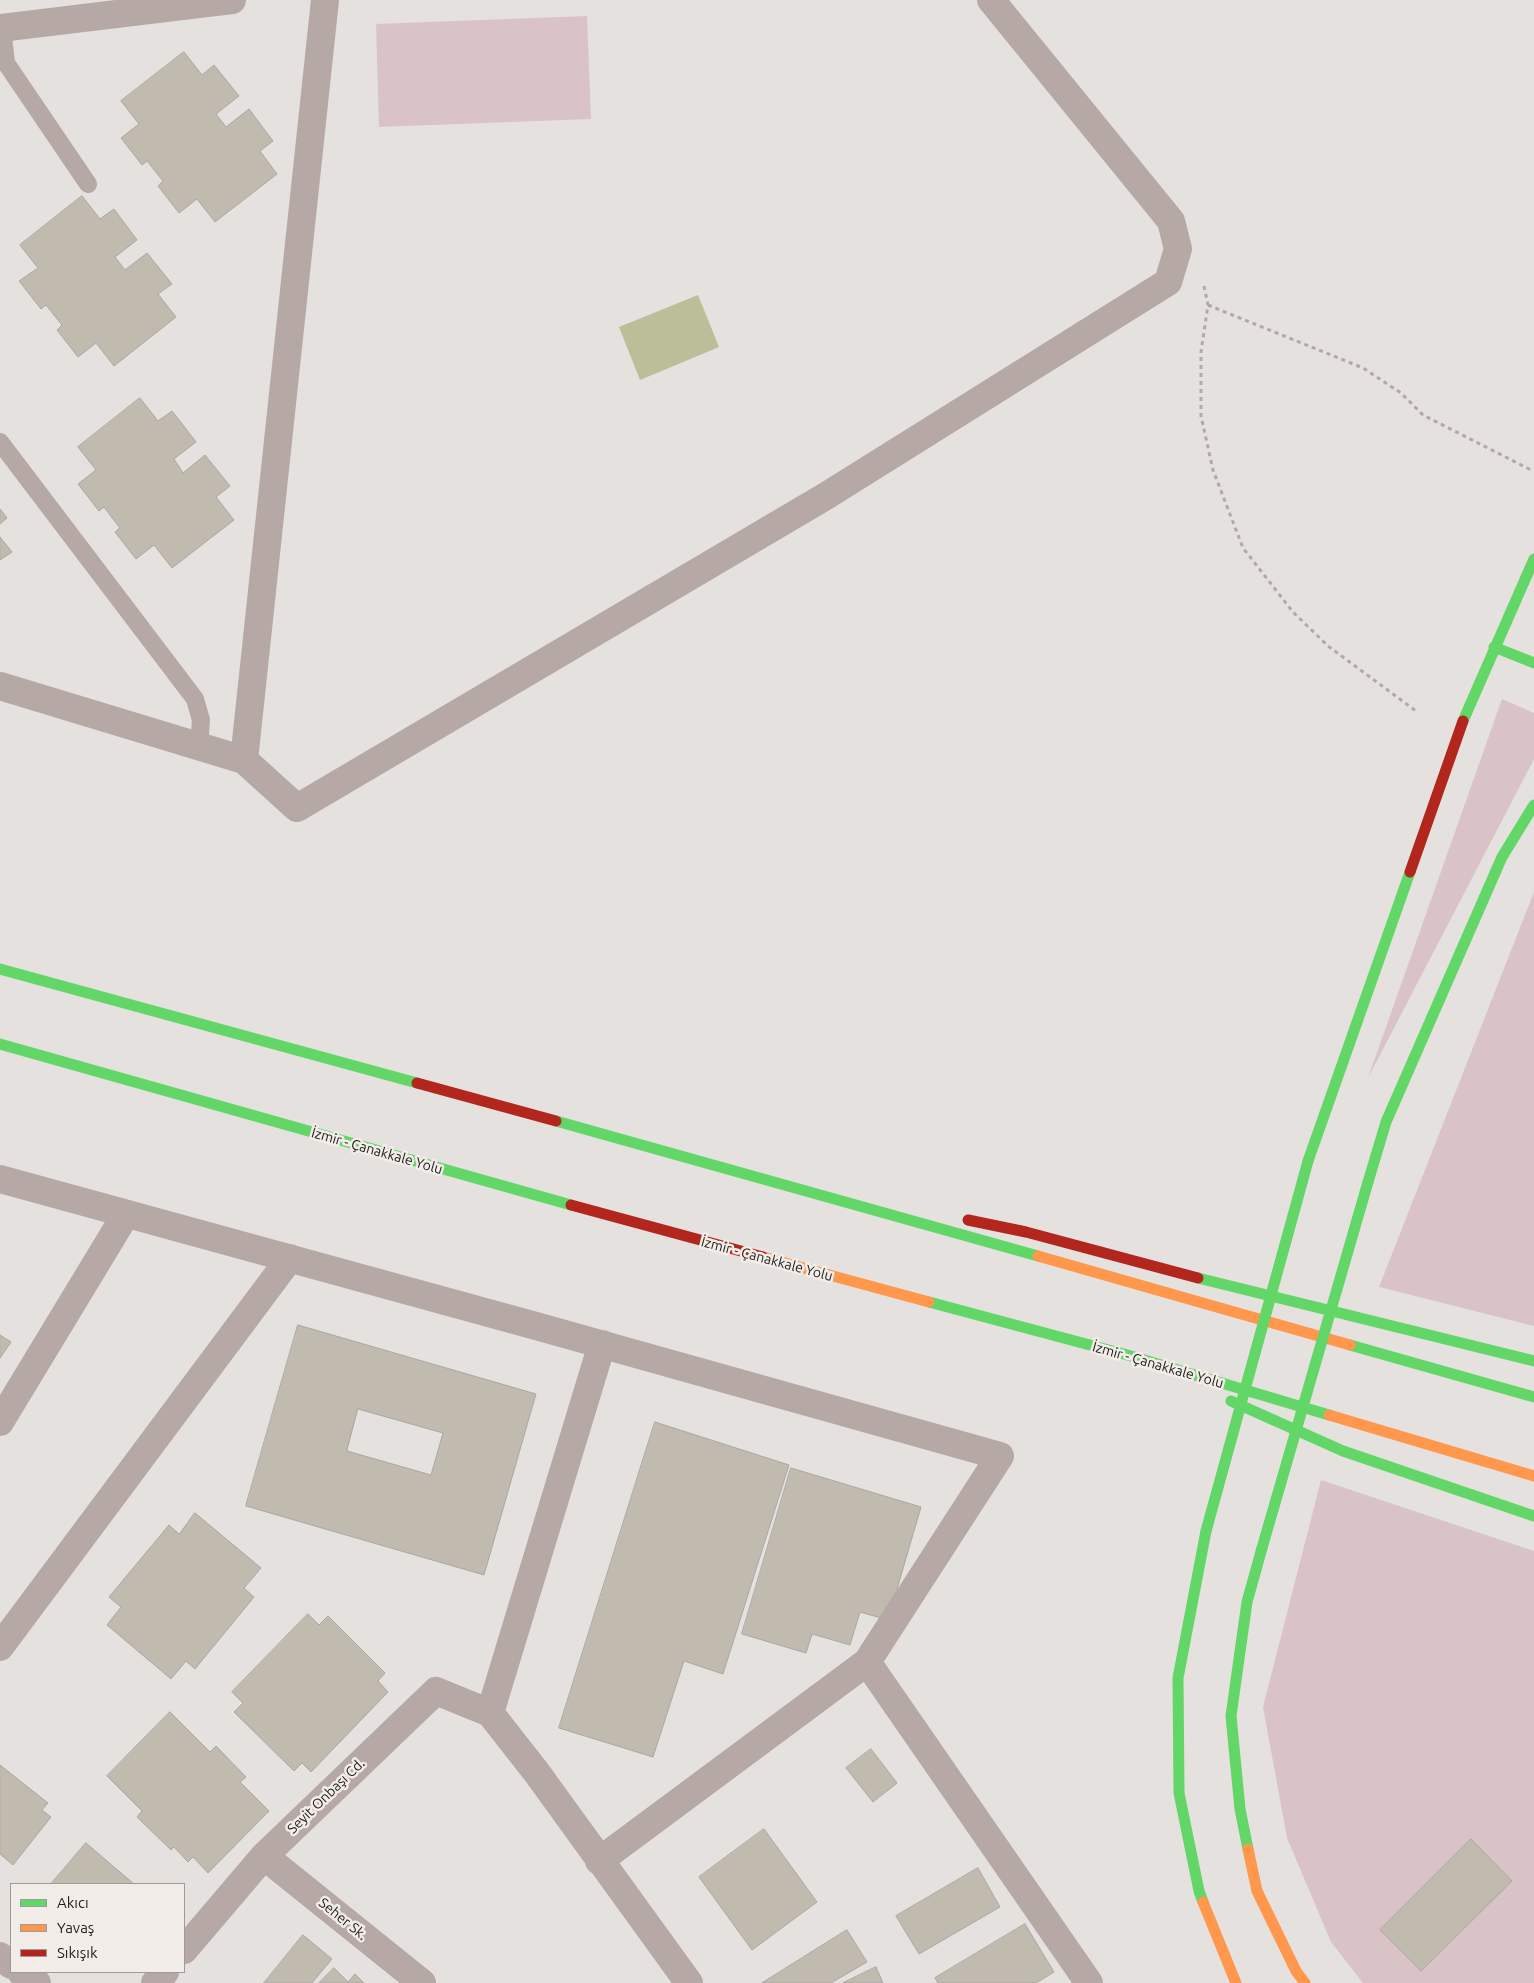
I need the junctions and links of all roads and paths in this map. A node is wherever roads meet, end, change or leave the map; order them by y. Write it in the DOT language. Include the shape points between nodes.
graph roads {
  1 [pos="232,0"];
  2 [pos="325,0"];
  3 [pos="991,0"];
  4 [pos="1,28"];
  5 [pos="88,184"];
  6 [pos="1178,249"];
  7 [pos="1208,305"];
  8 [pos="0,442"];
  9 [pos="1533,471"];
  10 [pos="1534,559"];
  11 [pos="1494,646"];
  12 [pos="1534,663"];
  13 [pos="0,686"];
  14 [pos="1416,711"];
  15 [pos="199,746"];
  16 [pos="244,760"];
  17 [pos="1534,805"];
  18 [pos="0,969"];
  19 [pos="0,1044"];
  20 [pos="739,1171"];
  21 [pos="0,1179"];
  22 [pos="902,1206"];
  23 [pos="126,1214"];
  24 [pos="959,1218"];
  25 [pos="290,1258"];
  26 [pos="602,1344"];
  27 [pos="1131,1356"];
  28 [pos="1534,1361"];
  29 [pos="1534,1397"];
  30 [pos="0,1422"];
  31 [pos="1534,1476"];
  32 [pos="1534,1516"];
  33 [pos="0,1647"];
  34 [pos="867,1662"];
  35 [pos="490,1713"];
  36 [pos="264,1856"];
  37 [pos="599,1861"];
  38 [pos="185,1949"];
  39 [pos="22,1973"];
  40 [pos="164,1973"];
  41 [pos="37,1983"];
  42 [pos="155,1983"];
  43 [pos="422,1983"];
  44 [pos="690,1983"];
  45 [pos="1088,1983"];
  46 [pos="1236,1983"];
  47 [pos="1305,1983"];
  1 -- 4 [label="street"];
  2 -- 16 [label="street"];
  3 -- 6 [label="street" via="1171,221"];
  4 -- 5 [label="lane" via="6,63"];
  6 -- 7 [label="path" via="1201,274"];
  6 -- 16 [label="street" via="1168,282 826,496 297,808"];
  7 -- 9 [label="path" via="1363,368 1401,393 1423,415"];
  7 -- 14 [label="path" via="1201,352 1201,416 1214,470 1243,548 1293,612 1328,646"];
  8 -- 15 [label="lane" via="195,699 201,720"];
  10 -- 11 [label="highway"];
  11 -- 12 [label="highway"];
  11 -- 46 [label="highway, bridge" via="1468,707 1308,1161 1206,1531 1178,1678 1179,1793 1199,1891"];
  13 -- 15 [label="street"];
  15 -- 16 [label="street"];
  17 -- 47 [label="highway, bridge" via="1502,857 1386,1122 1247,1602 1231,1716 1240,1809 1258,1891 1296,1971"];
  18 -- 20 [label="highway"];
  19 -- 27 [label="highway, İzmir - Çanakkale Yolu" via="583,1208"];
  20 -- 22 [label="highway"];
  20 -- 29 [label="highway"];
  21 -- 23 [label="street"];
  23 -- 25 [label="street"];
  23 -- 30 [label="street"];
  24 -- 28 [label="highway" via="1026,1232"];
  25 -- 26 [label="street"];
  25 -- 33 [label="street"];
  26 -- 34 [label="street" via="1000,1456"];
  26 -- 35 [label="street"];
  27 -- 31 [label="highway, İzmir - Çanakkale Yolu"];
  27 -- 32 [label="highway" via="1343,1451"];
  34 -- 37 [label="street"];
  34 -- 45 [label="street"];
  35 -- 36 [label="street, Seyit Onbaşı Cd." via="436,1691"];
  35 -- 37 [label="street"];
  36 -- 38 [label="street, Seyit Onbaşı Cd."];
  36 -- 43 [label="street, Seher Sk."];
  37 -- 44 [label="street"];
  39 -- 41 [label="street"];
  40 -- 42 [label="street"];
}
